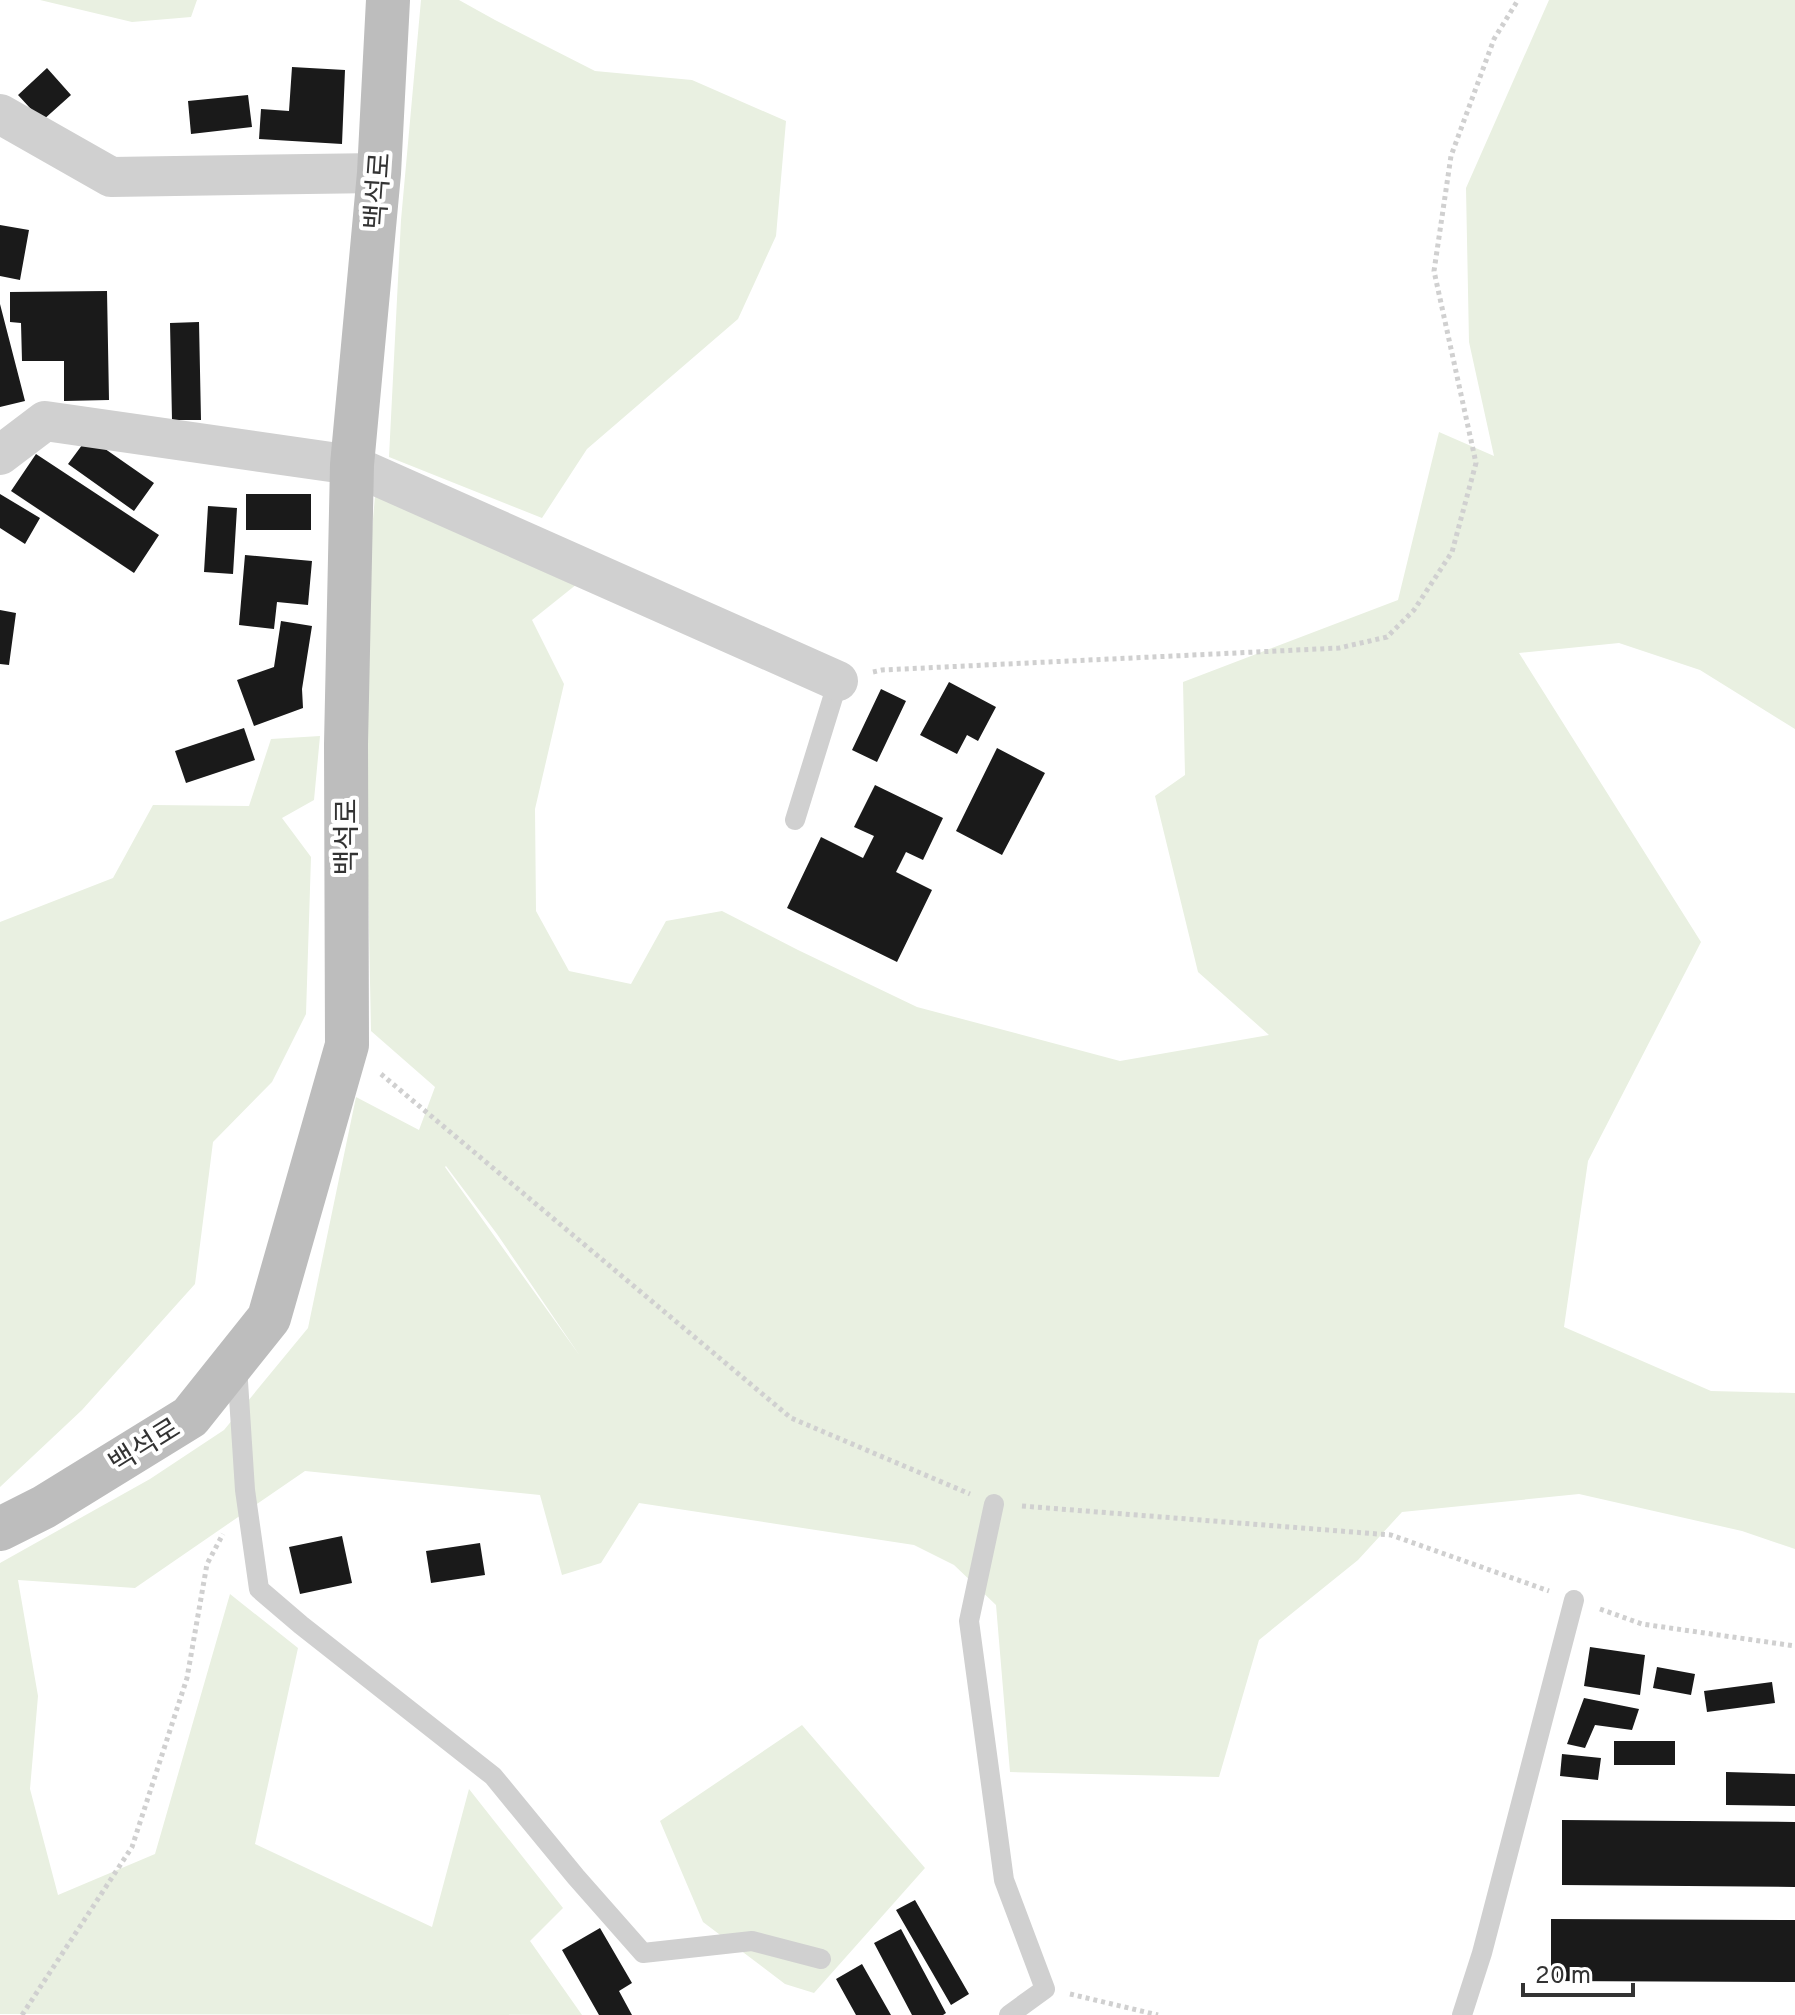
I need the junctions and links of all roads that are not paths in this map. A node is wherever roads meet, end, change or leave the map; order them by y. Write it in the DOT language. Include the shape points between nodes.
graph roads {
  1 [pos="388,0"];
  2 [pos="0,114"];
  3 [pos="379,173"];
  4 [pos="0,455"];
  5 [pos="352,465"];
  6 [pos="838,681"];
  7 [pos="795,820"];
  8 [pos="237,1358"];
  9 [pos="994,1504"];
  10 [pos="0,1529"];
  11 [pos="1574,1600"];
  12 [pos="821,1959"];
  13 [pos="1009,2015"];
  14 [pos="1462,2015"];
  1 -- 3 [label="street, 백석로"];
  2 -- 3 [label="street" via="111,177"];
  3 -- 5 [label="street, 백석로"];
  4 -- 5 [label="street" via="45,421"];
  5 -- 6 [label="street"];
  5 -- 8 [label="street, 백석로" via="347,1045 269,1318"];
  6 -- 7 [label="lane"];
  8 -- 10 [label="street, 백석로" via="190,1417"];
  8 -- 12 [label="lane" via="245,1490 259,1589 493,1776 643,1953 752,1941"];
  9 -- 13 [label="lane" via="969,1621 1004,1880 1045,1989"];
  11 -- 14 [label="lane"];
}
